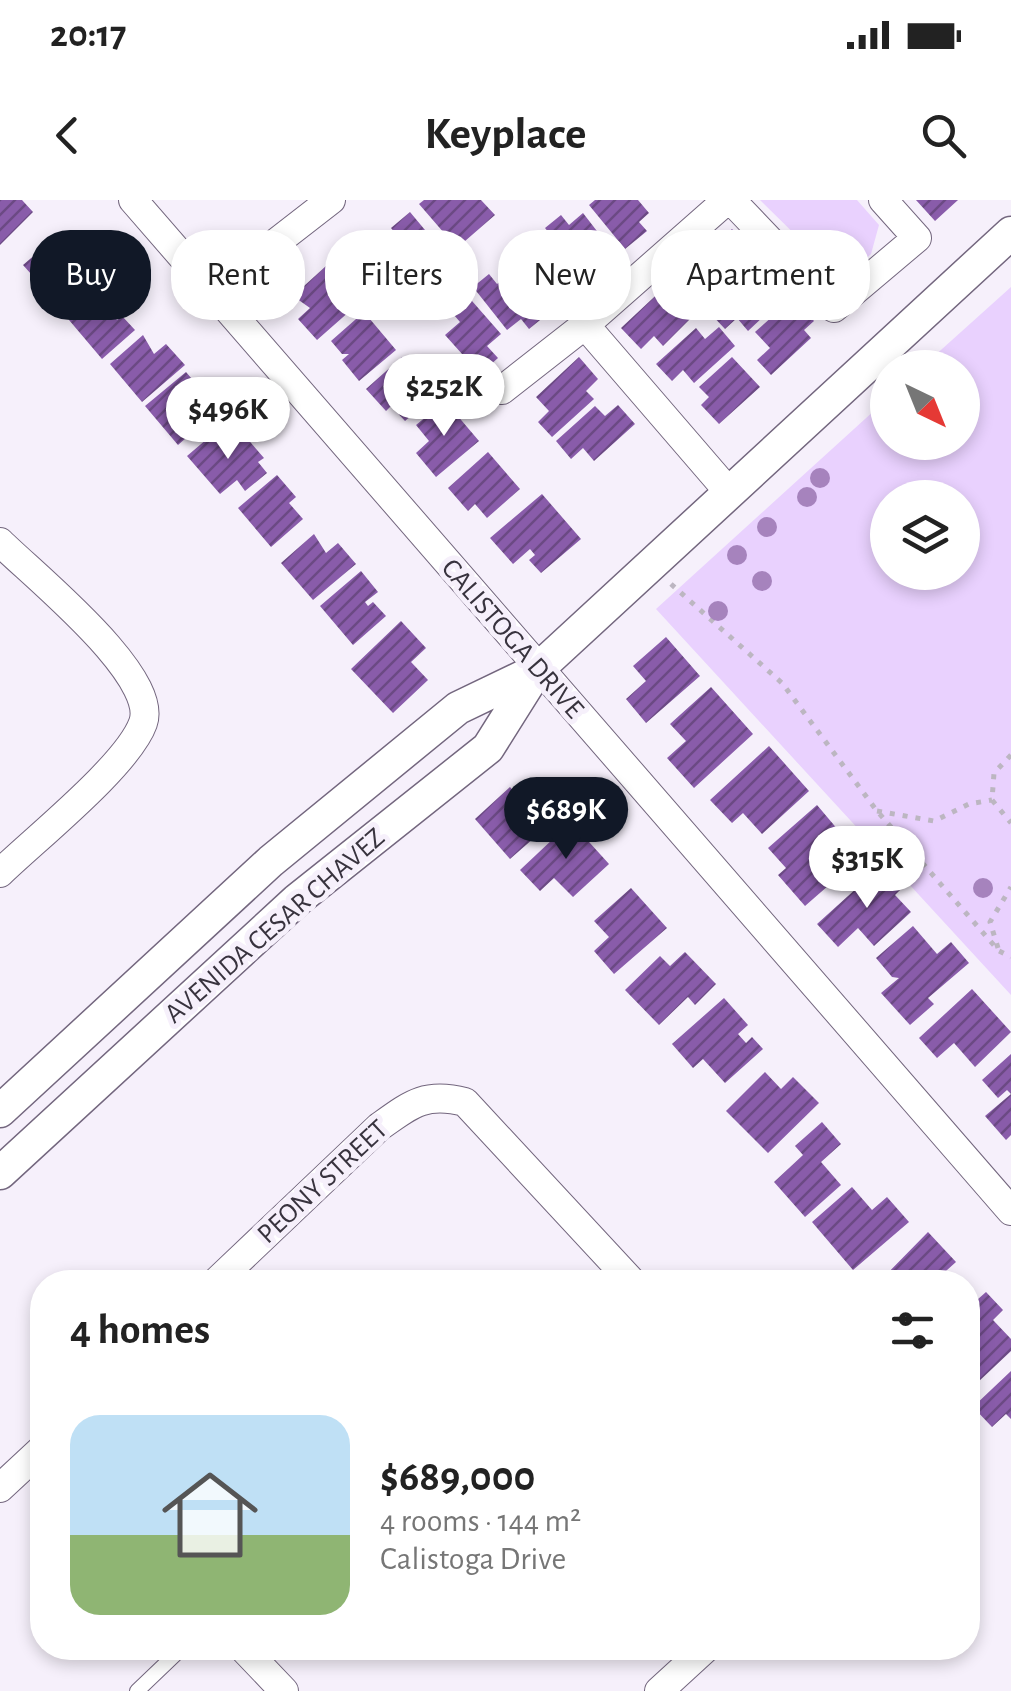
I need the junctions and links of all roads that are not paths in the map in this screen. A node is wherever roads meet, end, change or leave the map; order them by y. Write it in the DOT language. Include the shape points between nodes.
graph roads {
  1 [pos="133,200"];
  2 [pos="331,200"];
  3 [pos="730,200"];
  4 [pos="883,200"];
  5 [pos="292,230"];
  6 [pos="1011,233"];
  7 [pos="171,245"];
  8 [pos="234,320"];
  9 [pos="585,326"];
  10 [pos="502,390"];
  11 [pos="728,491"];
  12 [pos="0,542"];
  13 [pos="537,670"];
  14 [pos="0,873"];
  15 [pos="0,1111"];
  16 [pos="5,1159"];
  17 [pos="1011,1211"];
  18 [pos="229,1270"];
  19 [pos="621,1270"];
  20 [pos="30,1460"];
  21 [pos="0,1488"];
  22 [pos="169,1660"];
  23 [pos="260,1660"];
  24 [pos="693,1660"];
  25 [pos="137,1691"];
  26 [pos="284,1691"];
  27 [pos="659,1691"];
  1 -- 7 [label="street, CALISTOGA DRIVE"];
  2 -- 5 [label="street"];
  3 -- 4 [label="street" via="834,308 917,238"];
  3 -- 9 [label="street"];
  6 -- 11 [label="street, AVENIDA CESAR CHAVEZ"];
  8 -- 13 [label="street, CALISTOGA DRIVE"];
  9 -- 10 [label="street"];
  9 -- 11 [label="street"];
  11 -- 13 [label="street, AVENIDA CESAR CHAVEZ"];
  12 -- 14 [label="street" via="119,658 141,689 145,720 129,750"];
  13 -- 15 [label="street, AVENIDA CESAR CHAVEZ" via="458,708 271,861"];
  13 -- 16 [label="street, AVENIDA CESAR CHAVEZ" via="488,748 297,900"];
  13 -- 17 [label="street, CALISTOGA DRIVE"];
  18 -- 19 [label="street, PEONY STREET" via="379,1127 409,1104 439,1095 464,1102"];
  20 -- 21 [label="street"];
  22 -- 25 [label="lane"];
  23 -- 26 [label="street"];
  24 -- 27 [label="street"];
}
